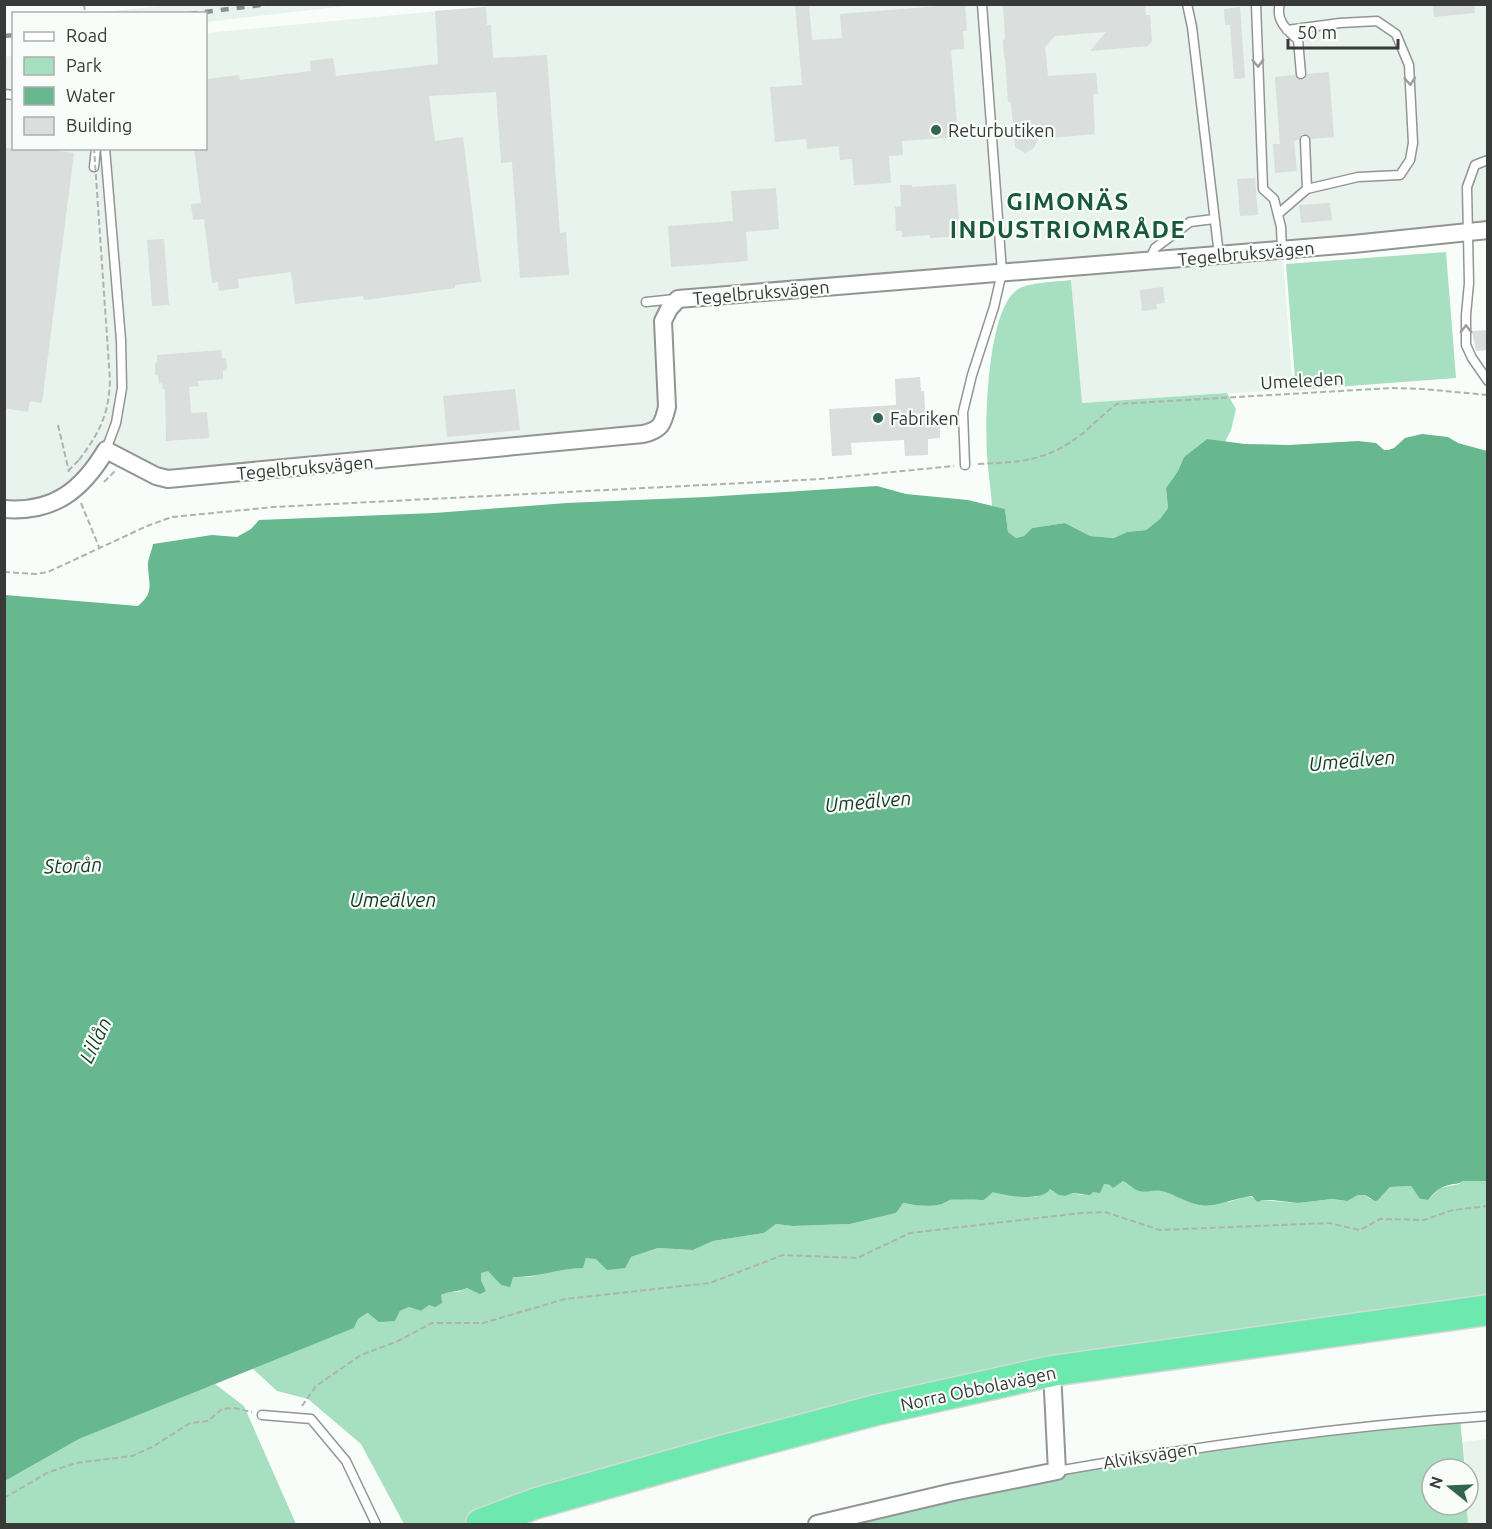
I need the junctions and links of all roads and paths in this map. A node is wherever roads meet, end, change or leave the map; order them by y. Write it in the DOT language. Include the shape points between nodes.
graph roads {
  1 [pos="982,4"];
  2 [pos="1187,4"];
  3 [pos="1256,4"];
  4 [pos="1280,4"];
  5 [pos="1287,30"];
  6 [pos="1301,74"];
  7 [pos="1305,140"];
  8 [pos="95,150"];
  9 [pos="95,150"];
  10 [pos="105,150"];
  11 [pos="1488,160"];
  12 [pos="94,167"];
  13 [pos="1307,189"];
  14 [pos="1278,214"];
  15 [pos="1215,219"];
  16 [pos="1488,230"];
  17 [pos="1468,232"];
  18 [pos="1282,250"];
  19 [pos="1219,255"];
  20 [pos="1149,261"];
  21 [pos="1002,272"];
  22 [pos="678,299"];
  23 [pos="646,302"];
  24 [pos="1488,381"];
  25 [pos="1488,395"];
  26 [pos="58,425"];
  27 [pos="106,450"];
  28 [pos="125,460"];
  29 [pos="965,465"];
  30 [pos="69,471"];
  31 [pos="97,486"];
  32 [pos="76,489"];
  33 [pos="4,510"];
  34 [pos="99,547"];
  35 [pos="4,572"];
  36 [pos="1488,1206"];
  37 [pos="1488,1310"];
  38 [pos="1052,1371"];
  39 [pos="262,1415"];
  40 [pos="291,1416"];
  41 [pos="1488,1416"];
  42 [pos="1057,1470"];
  43 [pos="4,1497"];
  44 [pos="376,1524"];
  45 [pos="481,1524"];
  46 [pos="817,1524"];
  1 -- 21 [label="lane"];
  2 -- 15 [label="lane"];
  3 -- 14 [label="lane, one-way" via="1263,189 1274,199"];
  4 -- 5 [label="lane" via="1282,25"];
  5 -- 6 [label="lane" via="1298,40"];
  5 -- 13 [label="lane, one-way" via="1377,21 1396,34 1409,65 1413,142 1410,160 1400,175 1358,177"];
  7 -- 13 [label="lane"];
  8 -- 12 [label="lane"];
  9 -- 30 [label="path, bridge" via="109,402 95,439"];
  10 -- 27 [label="lane" via="122,388"];
  11 -- 17 [label="lane" via="1475,165 1467,187"];
  13 -- 14 [label="lane"];
  14 -- 18 [label="lane"];
  15 -- 19 [label="lane"];
  15 -- 20 [label="lane" via="1190,222 1155,248"];
  16 -- 17 [label="street, Tegelbruksvägen"];
  17 -- 18 [label="street, Tegelbruksvägen"];
  24 -- 17 [label="lane, one-way" via="1467,345"];
  18 -- 19 [label="street, Tegelbruksvägen"];
  19 -- 20 [label="street, Tegelbruksvägen"];
  20 -- 21 [label="street, Tegelbruksvägen"];
  21 -- 22 [label="street, Tegelbruksvägen"];
  21 -- 29 [label="lane" via="963,412"];
  22 -- 23 [label="lane"];
  22 -- 28 [label="street, Tegelbruksvägen" via="663,321 667,407 664,421 656,431 175,479 156,476"];
  25 -- 29 [label="path, Umeleden" via="1392,388 1117,404 1065,447 1043,457"];
  26 -- 30 [label="path"];
  27 -- 28 [label="street, Tegelbruksvägen"];
  27 -- 32 [label="street"];
  28 -- 31 [label="path"];
  29 -- 34 [label="path" via="821,479 231,511 172,517"];
  30 -- 32 [label="path"];
  32 -- 33 [label="street" via="58,501 34,509"];
  32 -- 34 [label="path"];
  34 -- 35 [label="path" via="48,572"];
  36 -- 40 [label="path" via="1453,1210 1424,1220 1380,1219 1360,1230 1329,1223 1160,1230 1105,1212 1081,1213 910,1233 857,1258 783,1255 710,1283 565,1299 483,1323 432,1323 361,1354 316,1386"];
  37 -- 38 [label="highway, Norra Obbolavägen"];
  38 -- 42 [label="street"];
  38 -- 45 [label="highway, Norra Obbolavägen" via="876,1410 725,1450 537,1503"];
  39 -- 40 [label="lane"];
  39 -- 43 [label="path" via="222,1409 208,1421 190,1424 132,1456 76,1463 49,1472"];
  40 -- 44 [label="lane" via="311,1419 346,1461"];
  41 -- 42 [label="lane, Alviksvägen" via="1185,1449"];
  42 -- 46 [label="street, Alviksvägen"];
}
